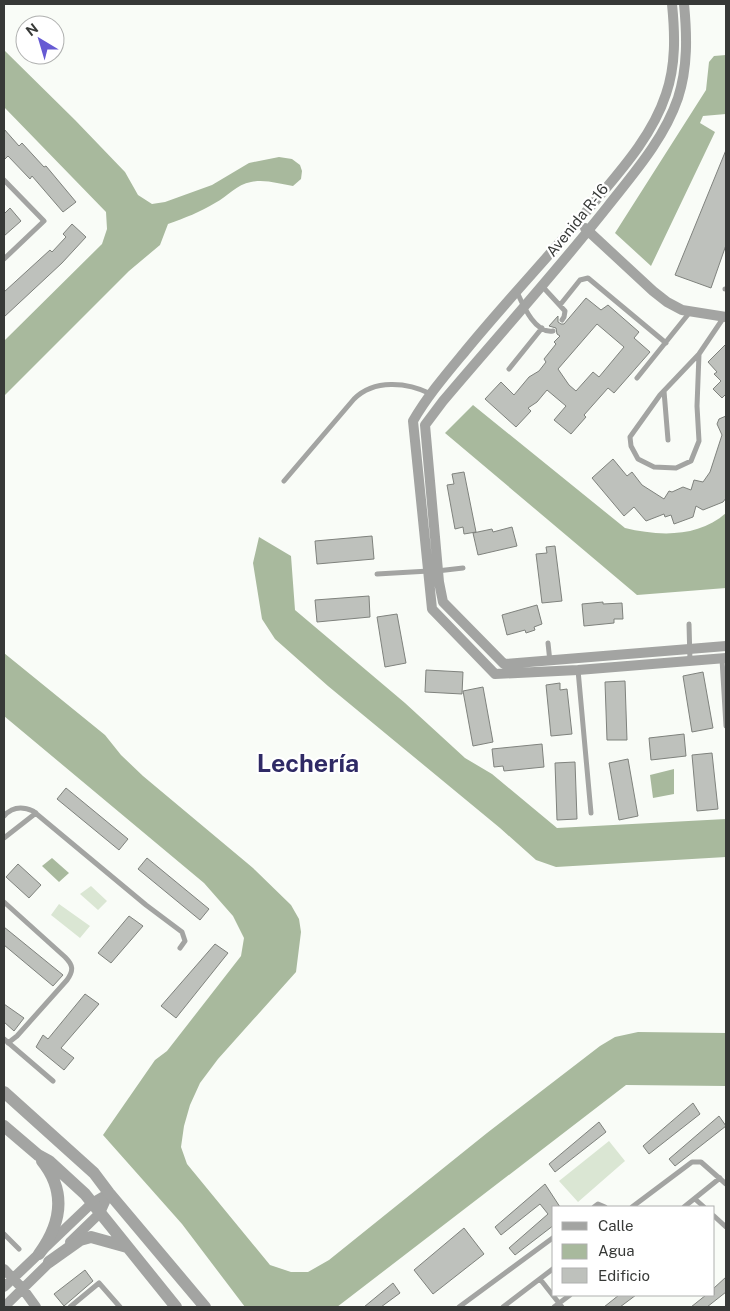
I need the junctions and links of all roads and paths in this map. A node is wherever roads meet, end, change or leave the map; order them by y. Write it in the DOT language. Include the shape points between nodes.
graph roads {
  1 [pos="672,4"];
  2 [pos="684,4"];
  3 [pos="4,180"];
  4 [pos="578,222"];
  5 [pos="588,231"];
  6 [pos="4,259"];
  7 [pos="542,286"];
  8 [pos="516,290"];
  9 [pos="560,305"];
  10 [pos="523,307"];
  11 [pos="690,312"];
  12 [pos="725,316"];
  13 [pos="562,320"];
  14 [pos="542,328"];
  15 [pos="553,331"];
  16 [pos="666,343"];
  17 [pos="699,354"];
  18 [pos="509,369"];
  19 [pos="637,378"];
  20 [pos="664,390"];
  21 [pos="431,394"];
  22 [pos="413,421"];
  23 [pos="425,425"];
  24 [pos="668,440"];
  25 [pos="284,481"];
  26 [pos="463,568"];
  27 [pos="427,571"];
  28 [pos="438,571"];
  29 [pos="377,574"];
  30 [pos="689,624"];
  31 [pos="548,643"];
  32 [pos="726,646"];
  33 [pos="690,649"];
  34 [pos="648,653"];
  35 [pos="724,658"];
  36 [pos="550,660"];
  37 [pos="690,661"];
  38 [pos="649,664"];
  39 [pos="578,670"];
  40 [pos="550,672"];
  41 [pos="726,726"];
  42 [pos="36,813"];
  43 [pos="592,813"];
  44 [pos="4,816"];
  45 [pos="4,838"];
  46 [pos="4,902"];
  47 [pos="180,948"];
  48 [pos="6,1041"];
  49 [pos="53,1081"];
  50 [pos="4,1092"];
  51 [pos="4,1126"];
  52 [pos="38,1155"];
  53 [pos="720,1178"];
  54 [pos="726,1184"];
  55 [pos="109,1193"];
  56 [pos="695,1199"];
  57 [pos="92,1203"];
  58 [pos="633,1206"];
  59 [pos="685,1206"];
  60 [pos="703,1206"];
  61 [pos="100,1213"];
  62 [pos="715,1217"];
  63 [pos="726,1227"];
  64 [pos="4,1234"];
  65 [pos="552,1238"];
  66 [pos="127,1247"];
  67 [pos="19,1249"];
  68 [pos="44,1258"];
  69 [pos="4,1269"];
  70 [pos="552,1270"];
  71 [pos="14,1278"];
  72 [pos="540,1279"];
  73 [pos="4,1288"];
  74 [pos="23,1289"];
  75 [pos="569,1296"];
  76 [pos="558,1306"];
  77 [pos="4,1307"];
  78 [pos="36,1307"];
  79 [pos="70,1307"];
  80 [pos="120,1307"];
  81 [pos="176,1307"];
  82 [pos="205,1307"];
  83 [pos="459,1307"];
  84 [pos="503,1307"];
  1 -- 4 [label="street, Avenida R-16" via="674,52 666,94 653,124 627,163"];
  2 -- 5 [label="street, Avenida R-16" via="687,34 685,68 668,122 640,166"];
  3 -- 6 [label="lane" via="44,221"];
  4 -- 5 [label="street"];
  4 -- 8 [label="street, Avenida R-16"];
  5 -- 7 [label="street, Avenida R-16"];
  5 -- 11 [label="street" via="653,291 667,302"];
  7 -- 9 [label="lane"];
  7 -- 10 [label="street, Avenida R-16"];
  8 -- 10 [label="lane"];
  8 -- 21 [label="street, Avenida R-16"];
  9 -- 13 [label="lane" via="564,311"];
  9 -- 16 [label="lane" via="580,280 588,278"];
  10 -- 14 [label="lane"];
  10 -- 23 [label="street, Avenida R-16"];
  11 -- 12 [label="street"];
  11 -- 16 [label="lane"];
  12 -- 17 [label="lane"];
  14 -- 15 [label="lane"];
  14 -- 18 [label="lane"];
  16 -- 19 [label="lane"];
  17 -- 20 [label="lane"];
  17 -- 20 [label="lane" via="696,406 699,441 691,461 676,468 654,467 638,459 631,446 630,437"];
  20 -- 24 [label="lane"];
  21 -- 22 [label="street, Avenida R-16"];
  21 -- 25 [label="lane" via="398,385 367,389 354,399"];
  22 -- 23 [label="street"];
  22 -- 27 [label="street"];
  23 -- 28 [label="street"];
  26 -- 28 [label="lane"];
  27 -- 28 [label="lane"];
  27 -- 29 [label="lane"];
  27 -- 40 [label="street" via="432,608 495,674"];
  28 -- 36 [label="street" via="443,602 504,664"];
  30 -- 33 [label="lane"];
  31 -- 36 [label="lane"];
  32 -- 33 [label="street"];
  33 -- 34 [label="street"];
  33 -- 37 [label="lane"];
  34 -- 36 [label="street"];
  34 -- 38 [label="street"];
  35 -- 37 [label="street"];
  35 -- 41 [label="lane"];
  36 -- 40 [label="lane"];
  37 -- 38 [label="street"];
  38 -- 39 [label="street"];
  39 -- 40 [label="street"];
  39 -- 43 [label="lane"];
  42 -- 44 [label="lane" via="18,808"];
  42 -- 45 [label="lane"];
  42 -- 47 [label="lane" via="182,932 185,941"];
  46 -- 48 [label="lane" via="73,967 68,980 17,1036"];
  48 -- 49 [label="lane"];
  50 -- 55 [label="street" via="94,1173"];
  51 -- 52 [label="street"];
  52 -- 57 [label="street" via="49,1160"];
  52 -- 68 [label="street" via="49,1169 59,1204"];
  53 -- 54 [label="lane"];
  53 -- 56 [label="lane"];
  53 -- 58 [label="lane" via="701,1162 692,1162"];
  55 -- 57 [label="street"];
  55 -- 61 [label="street"];
  55 -- 82 [label="street"];
  56 -- 59 [label="lane"];
  56 -- 60 [label="lane"];
  57 -- 61 [label="street"];
  57 -- 68 [label="street"];
  61 -- 66 [label="street"];
  61 -- 68 [label="street"];
  62 -- 63 [label="lane"];
  64 -- 67 [label="lane"];
  65 -- 83 [label="lane"];
  66 -- 68 [label="street" via="91,1237"];
  66 -- 81 [label="street"];
  68 -- 71 [label="street"];
  68 -- 74 [label="street"];
  69 -- 71 [label="street"];
  70 -- 72 [label="lane"];
  71 -- 73 [label="street"];
  71 -- 74 [label="street"];
  72 -- 76 [label="lane"];
  72 -- 84 [label="lane"];
  74 -- 77 [label="street"];
  74 -- 78 [label="street"];
  75 -- 76 [label="lane"];
  79 -- 80 [label="lane" via="99,1283"];
}
